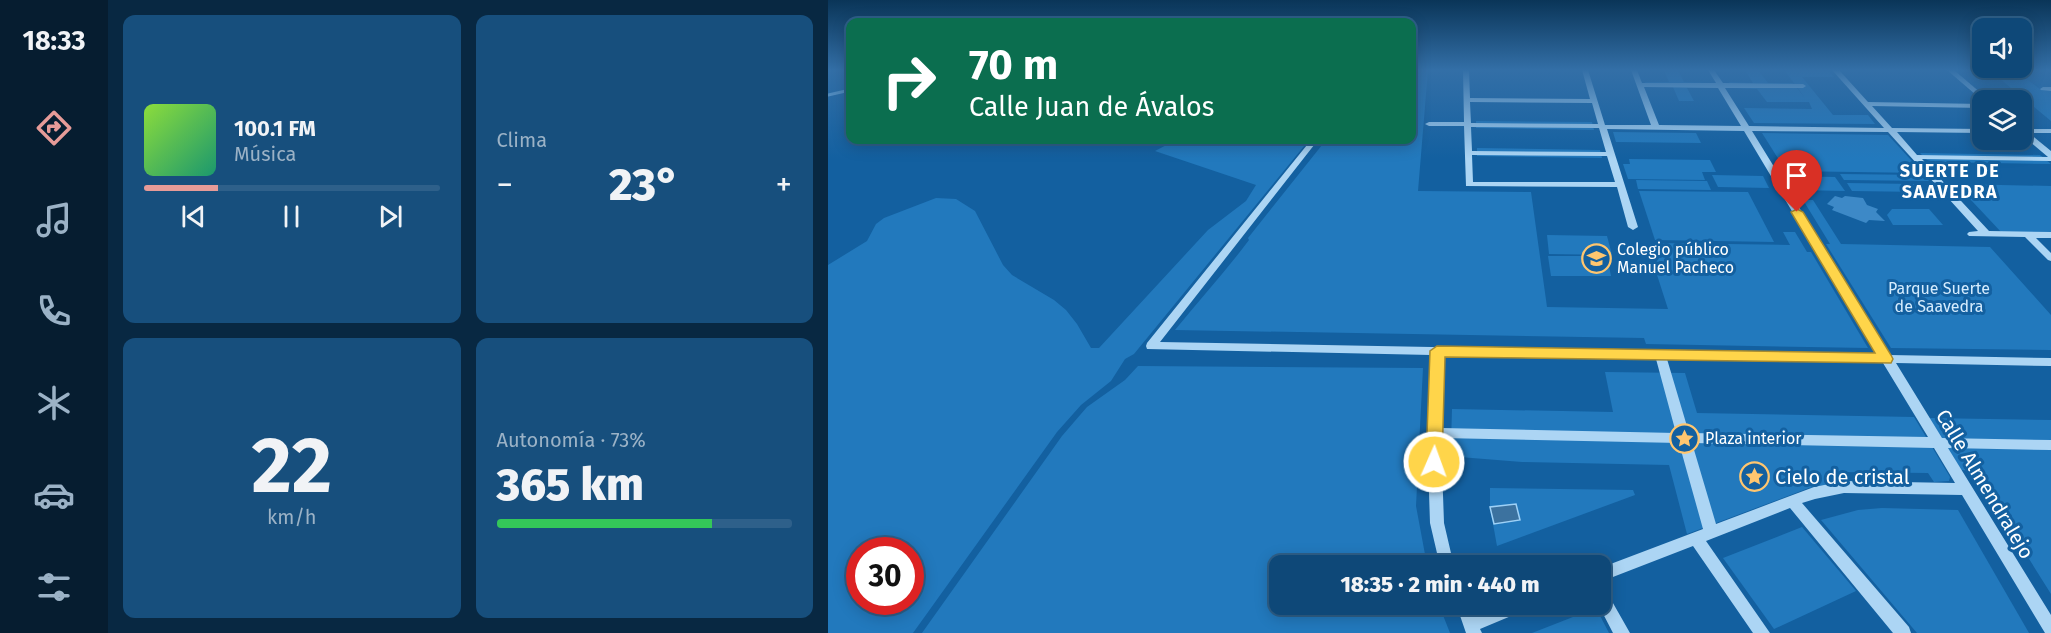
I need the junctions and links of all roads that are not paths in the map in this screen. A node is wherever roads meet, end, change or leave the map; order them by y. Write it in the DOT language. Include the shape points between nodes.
graph roads {
  1 [pos="1467,100"];
  2 [pos="1645,100"];
  3 [pos="1728,100"];
  4 [pos="1863,100"];
  5 [pos="1595,102"];
  6 [pos="1867,104"];
  7 [pos="1972,106"];
  8 [pos="1429,124"];
  9 [pos="1467,124"];
  10 [pos="1602,127"];
  11 [pos="1656,128"];
  12 [pos="1746,128"];
  13 [pos="1890,130"];
  14 [pos="1972,130"];
  15 [pos="2032,131"];
  16 [pos="2051,131"];
  17 [pos="2032,140"];
  18 [pos="1312,144"];
  19 [pos="1468,153"];
  20 [pos="1611,154"];
  21 [pos="2051,157"];
  22 [pos="1915,158"];
  23 [pos="1620,185"];
  24 [pos="1633,227"];
  25 [pos="1972,234"];
  26 [pos="1986,234"];
  27 [pos="2028,235"];
  28 [pos="2051,235"];
  29 [pos="2051,258"];
  30 [pos="1437,351"];
  31 [pos="1660,355"];
  32 [pos="1886,359"];
  33 [pos="2051,362"];
  34 [pos="1435,433"];
  35 [pos="1684,438"];
  36 [pos="1937,443"];
  37 [pos="2051,445"];
  38 [pos="1965,489"];
  39 [pos="1792,501"];
  40 [pos="1704,535"];
  41 [pos="1445,555"];
  42 [pos="1611,570"];
  43 [pos="1611,614"];
  44 [pos="1501,615"];
  45 [pos="1472,629"];
  46 [pos="2051,629"];
  47 [pos="1622,633"];
  48 [pos="1762,633"];
  49 [pos="1903,633"];
  1 -- 5 [label="street"];
  1 -- 9 [label="street"];
  2 -- 11 [label="street"];
  3 -- 12 [label="street, Calle Almendralejo"];
  4 -- 6 [label="street"];
  5 -- 10 [label="street"];
  6 -- 7 [label="street"];
  6 -- 13 [label="street"];
  8 -- 9 [label="street"];
  9 -- 10 [label="street"];
  9 -- 19 [label="street"];
  10 -- 11 [label="street"];
  10 -- 20 [label="street"];
  11 -- 12 [label="street"];
  12 -- 13 [label="street"];
  12 -- 32 [label="street, Calle Almendralejo"];
  13 -- 14 [label="street"];
  13 -- 22 [label="street"];
  15 -- 16 [label="street"];
  17 -- 21 [label="street"];
  18 -- 30 [label="street" via="1151,346"];
  19 -- 20 [label="street"];
  19 -- 23 [label="street" via="1469,184"];
  20 -- 23 [label="street"];
  21 -- 22 [label="street"];
  22 -- 26 [label="street"];
  23 -- 24 [label="street"];
  25 -- 26 [label="street"];
  26 -- 27 [label="street"];
  27 -- 28 [label="street"];
  27 -- 29 [label="street"];
  30 -- 31 [label="street"];
  30 -- 34 [label="street"];
  31 -- 32 [label="street"];
  31 -- 35 [label="street"];
  32 -- 33 [label="street"];
  32 -- 36 [label="street, Calle Almendralejo"];
  34 -- 35 [label="street"];
  34 -- 41 [label="street" via="1437,523"];
  35 -- 36 [label="street"];
  35 -- 40 [label="street"];
  36 -- 37 [label="street"];
  36 -- 38 [label="street, Calle Almendralejo"];
  38 -- 39 [label="street" via="1844,487"];
  38 -- 46 [label="street, Calle Almendralejo"];
  39 -- 40 [label="street"];
  39 -- 49 [label="street"];
  40 -- 42 [label="street"];
  40 -- 48 [label="street"];
  43 -- 47 [label="street"];
  44 -- 45 [label="street"];
}
